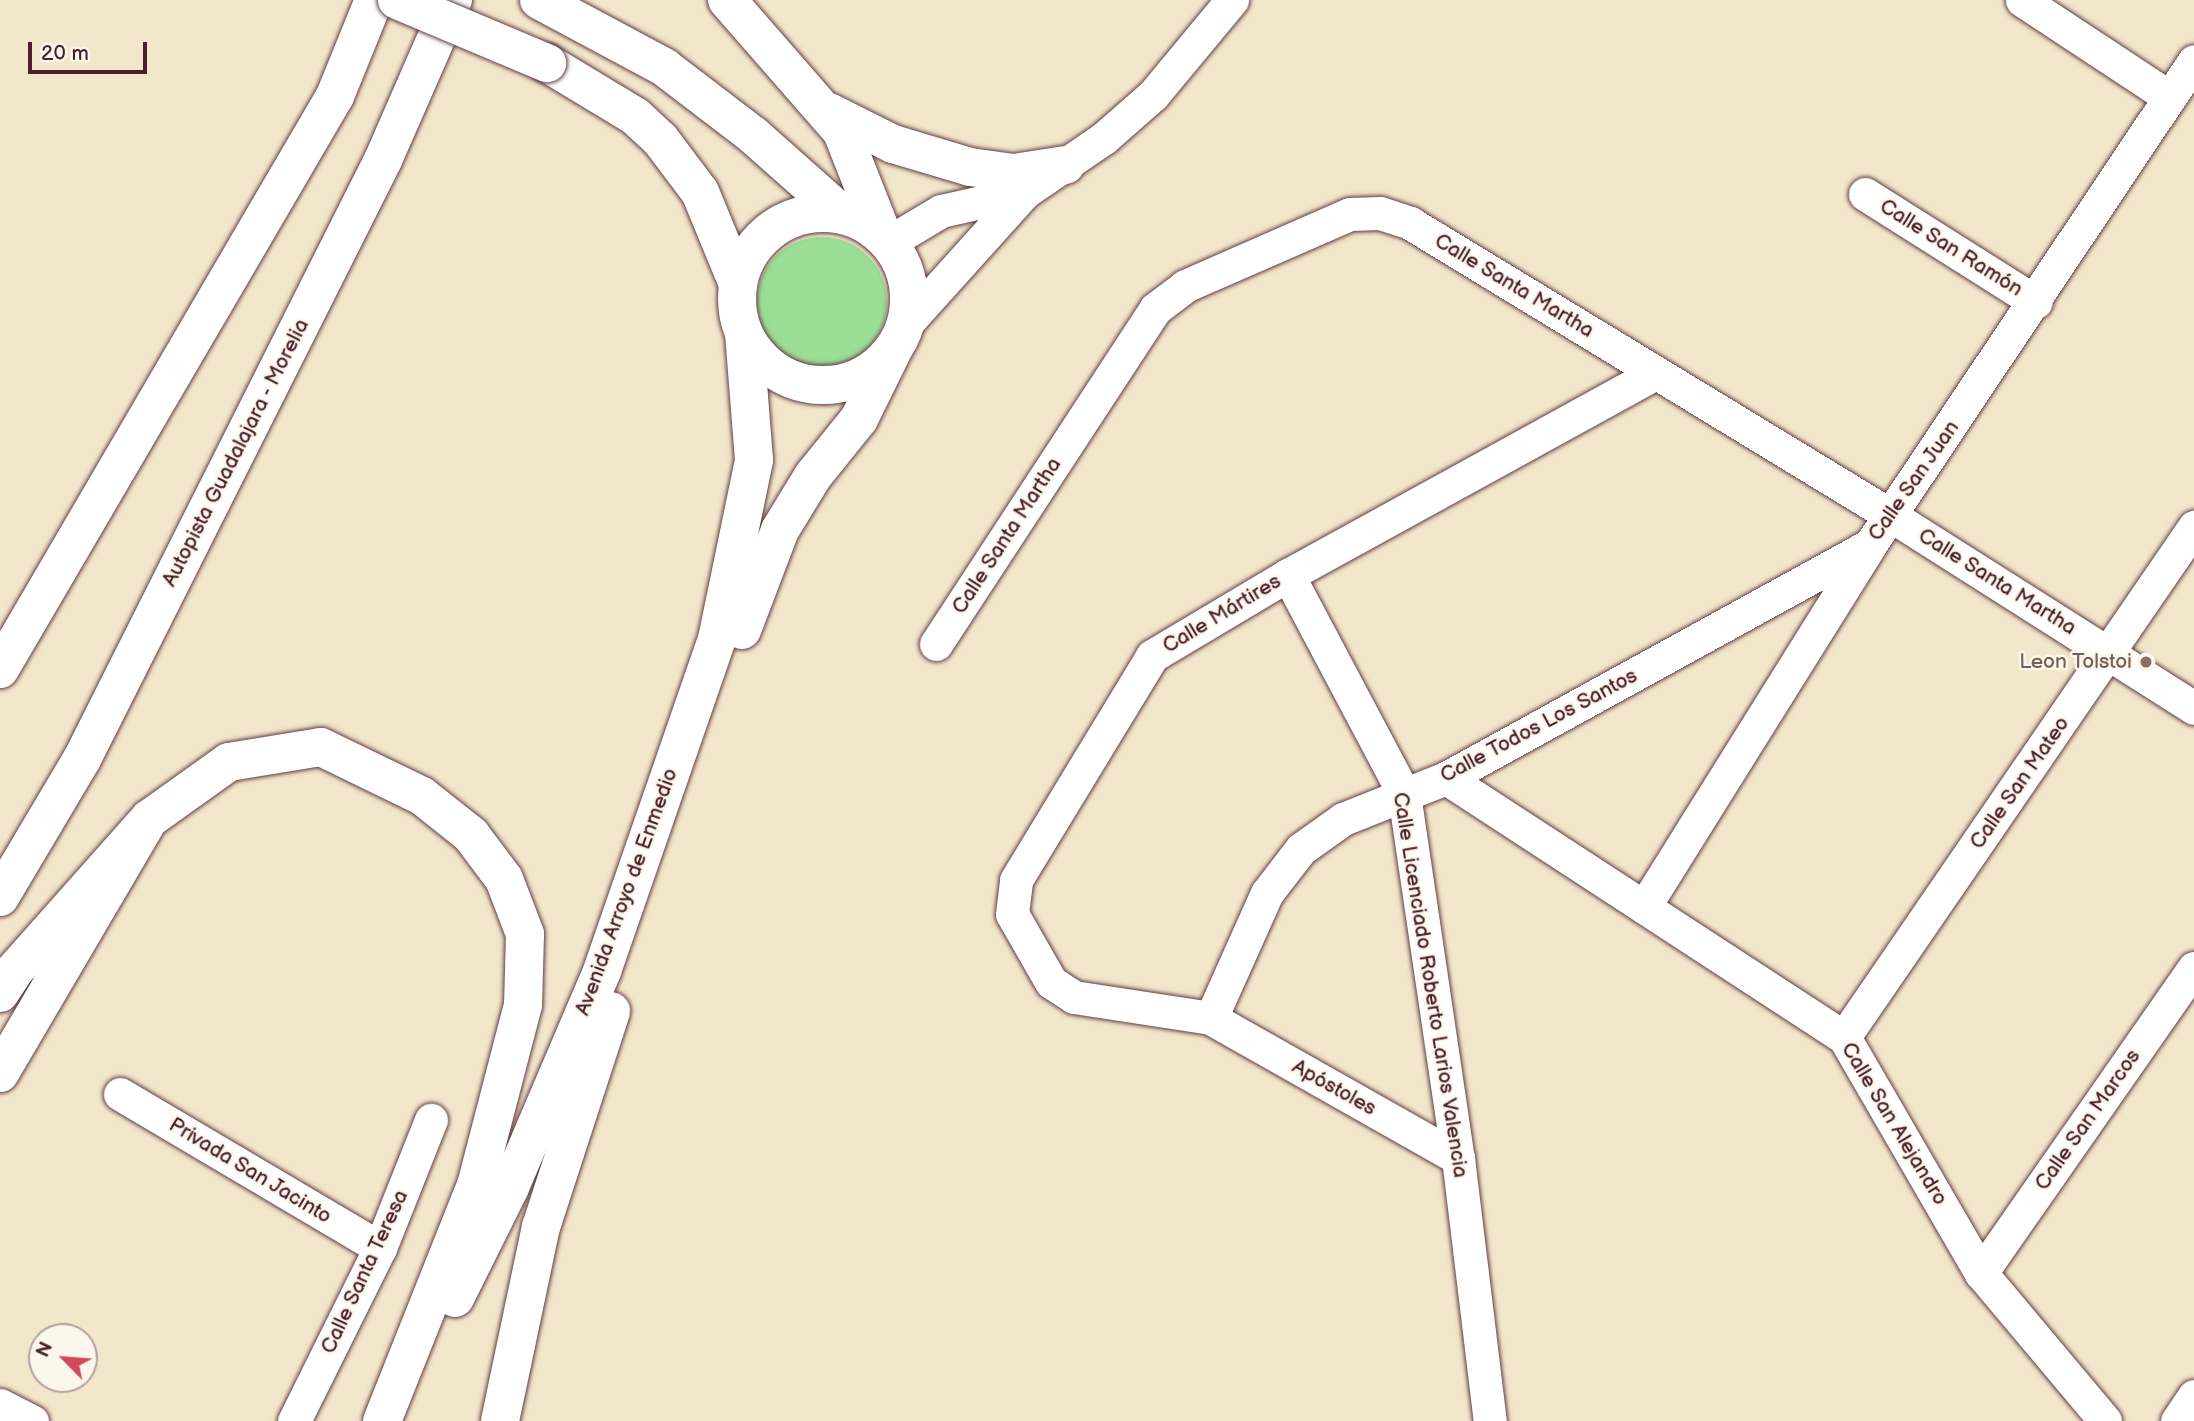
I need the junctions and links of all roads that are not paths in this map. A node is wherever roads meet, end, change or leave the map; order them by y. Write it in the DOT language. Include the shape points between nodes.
graph roads {
  1 [pos="374,0"];
  2 [pos="397,0"];
  3 [pos="453,0"];
  4 [pos="727,0"];
  5 [pos="1232,0"];
  6 [pos="2022,0"];
  7 [pos="554,7"];
  8 [pos="2194,61"];
  9 [pos="2169,97"];
  10 [pos="827,111"];
  11 [pos="1065,165"];
  12 [pos="1025,192"];
  13 [pos="1865,194"];
  14 [pos="842,214"];
  15 [pos="886,239"];
  16 [pos="738,285"];
  17 [pos="2036,302"];
  18 [pos="744,334"];
  19 [pos="900,337"];
  20 [pos="1655,373"];
  21 [pos="1890,515"];
  22 [pos="2194,527"];
  23 [pos="1870,545"];
  24 [pos="1287,575"];
  25 [pos="936,644"];
  26 [pos="2110,653"];
  27 [pos="0,669"];
  28 [pos="2194,708"];
  29 [pos="1446,778"];
  30 [pos="1404,794"];
  31 [pos="149,819"];
  32 [pos="0,897"];
  33 [pos="1644,907"];
  34 [pos="2194,968"];
  35 [pos="0,993"];
  36 [pos="1211,1018"];
  37 [pos="1844,1037"];
  38 [pos="0,1073"];
  39 [pos="120,1094"];
  40 [pos="431,1120"];
  41 [pos="1458,1158"];
  42 [pos="380,1248"];
  43 [pos="1981,1273"];
  44 [pos="2194,1396"];
  45 [pos="0,1405"];
  46 [pos="32,1421"];
  47 [pos="293,1421"];
  48 [pos="382,1421"];
  49 [pos="394,1421"];
  50 [pos="500,1421"];
  51 [pos="1490,1421"];
  52 [pos="2105,1421"];
  53 [pos="2177,1421"];
  1 -- 27 [label="main road" via="335,96"];
  2 -- 16 [label="main road, Avenida Arroyo de Enmedio, bridge" via="547,63 635,116 668,147 700,192"];
  3 -- 32 [label="main road, Autopista Guadalajara - Morelia" via="383,160 82,759"];
  4 -- 10 [label="main road"];
  5 -- 11 [label="street" via="1153,95"];
  6 -- 9 [label="street"];
  7 -- 14 [label="main road" via="617,38 708,98"];
  8 -- 9 [label="street, Calle San Juan"];
  9 -- 17 [label="street, Calle San Juan"];
  10 -- 11 [label="main road" via="893,144 970,167 1014,173"];
  10 -- 15 [label="main road, Avenida Arroyo de Enmedio" via="855,155"];
  11 -- 12 [label="street"];
  12 -- 15 [label="street" via="941,211"];
  12 -- 19 [label="street"];
  13 -- 17 [label="street, Calle San Ramón"];
  14 -- 15 [label="main road"];
  14 -- 16 [label="main road, Avenida Arroyo de Enmedio" via="814,213 764,236 747,258"];
  15 -- 19 [label="main road, Avenida Arroyo de Enmedio" via="904,267 910,295"];
  16 -- 18 [label="main road, Avenida Arroyo de Enmedio"];
  17 -- 21 [label="street, Calle San Juan"];
  18 -- 19 [label="main road, Avenida Arroyo de Enmedio" via="757,356 778,373 801,383 827,386 852,381 875,368"];
  18 -- 49 [label="main road, Avenida Arroyo de Enmedio" via="754,460 717,639 602,971 510,1187"];
  19 -- 50 [label="main road, Avenida Arroyo de Enmedio" via="859,419 813,475 780,530 748,612 584,1088 541,1227"];
  20 -- 21 [label="street, Calle Santa Martha"];
  20 -- 24 [label="street, Calle Mártires"];
  20 -- 25 [label="street, Calle Santa Martha" via="1410,223 1380,213 1350,214 1185,286 1155,310"];
  21 -- 23 [label="street, Calle San Juan"];
  21 -- 26 [label="street, Calle Santa Martha"];
  22 -- 26 [label="street, Calle San Mateo"];
  23 -- 29 [label="street, Calle Todos Los Santos"];
  23 -- 33 [label="street, Calle San Juan"];
  24 -- 30 [label="street, Calle Licenciado Roberto Larios Valencia"];
  24 -- 36 [label="street, Calle Mártires" via="1152,656 1016,880 1012,914 1051,982 1074,996"];
  26 -- 28 [label="street, Calle Santa Martha"];
  26 -- 37 [label="street, Calle San Mateo"];
  29 -- 30 [label="street, Calle Todos Los Santos"];
  29 -- 33 [label="street, Calle San Alejandro"];
  30 -- 36 [label="street, Calle Todos Los Santos" via="1343,819 1301,849 1267,893"];
  30 -- 41 [label="street, Calle Licenciado Roberto Larios Valencia"];
  31 -- 35 [label="main road" via="15,970"];
  31 -- 38 [label="main road"];
  31 -- 48 [label="main road" via="229,762 321,747 422,796 471,835 504,879 525,934 523,1005 476,1185"];
  33 -- 37 [label="street, Calle San Alejandro"];
  34 -- 43 [label="street, Calle San Marcos"];
  36 -- 41 [label="street, Apóstoles"];
  37 -- 43 [label="street, Calle San Alejandro"];
  39 -- 42 [label="street, Privada San Jacinto"];
  40 -- 42 [label="street, Calle Santa Teresa"];
  41 -- 51 [label="street, Calle Licenciado Roberto Larios Valencia"];
  42 -- 47 [label="street, Calle Santa Teresa"];
  43 -- 52 [label="street, Calle San Alejandro"];
  44 -- 53 [label="street"];
  45 -- 46 [label="street"];
}
